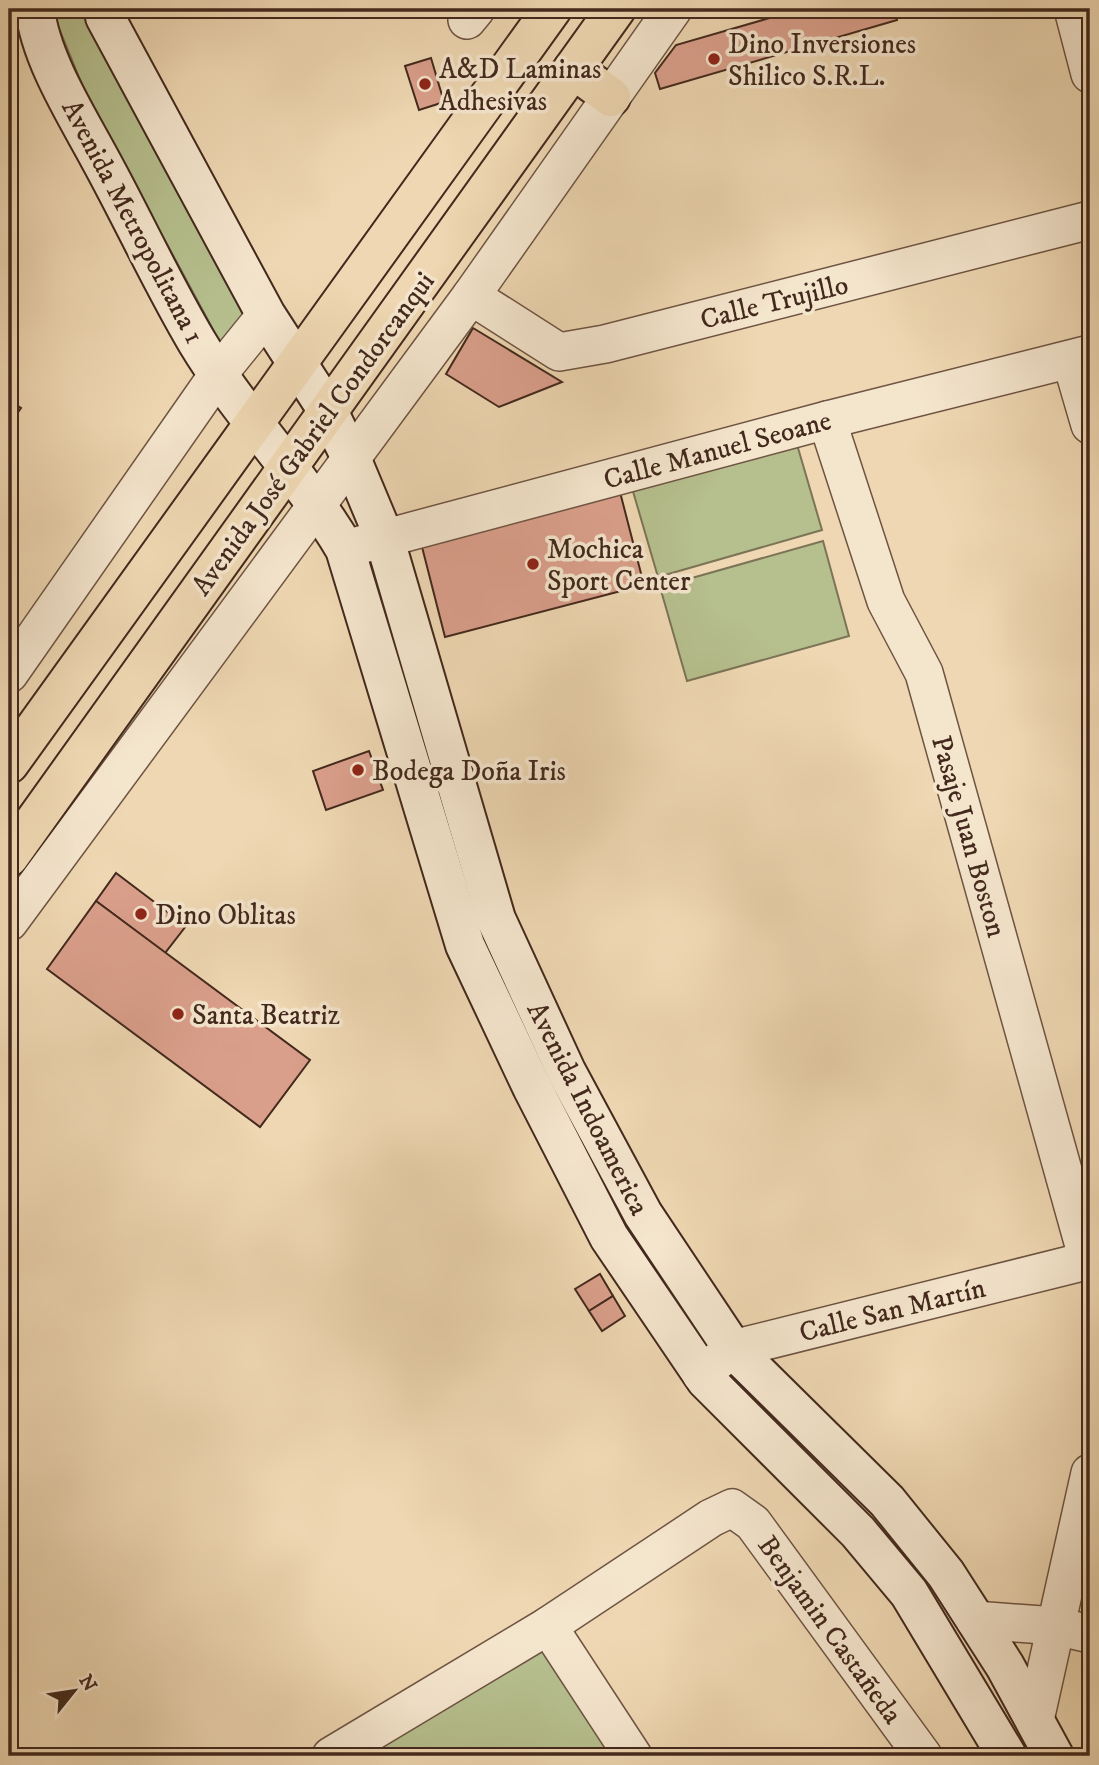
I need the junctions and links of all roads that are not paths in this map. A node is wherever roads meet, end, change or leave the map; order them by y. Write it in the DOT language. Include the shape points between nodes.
graph roads {
  1 [pos="34,9"];
  2 [pos="104,9"];
  3 [pos="552,9"];
  4 [pos="616,9"];
  5 [pos="673,9"];
  6 [pos="1073,9"];
  7 [pos="573,69"];
  8 [pos="1090,74"];
  9 [pos="611,97"];
  10 [pos="1090,220"];
  11 [pos="471,296"];
  12 [pos="265,314"];
  13 [pos="1081,357"];
  14 [pos="296,365"];
  15 [pos="219,373"];
  16 [pos="328,411"];
  17 [pos="827,420"];
  18 [pos="254,423"];
  19 [pos="1090,425"];
  20 [pos="352,458"];
  21 [pos="288,468"];
  22 [pos="318,504"];
  23 [pos="384,537"];
  24 [pos="345,549"];
  25 [pos="9,674"];
  26 [pos="9,764"];
  27 [pos="9,857"];
  28 [pos="9,922"];
  29 [pos="1089,1260"];
  30 [pos="733,1349"];
  31 [pos="701,1374"];
  32 [pos="1090,1473"];
  33 [pos="975,1620"];
  34 [pos="548,1626"];
  35 [pos="1073,1630"];
  36 [pos="1035,1720"];
  37 [pos="331,1756"];
  38 [pos="633,1756"];
  39 [pos="923,1756"];
  40 [pos="1007,1756"];
  41 [pos="1055,1756"];
  1 -- 15 [label="main road, Avenida Metropolitana 1" via="70,106 198,343"];
  2 -- 12 [label="main road"];
  3 -- 14 [label="highway, Avenida José Gabriel Condorcanqui"];
  4 -- 7 [label="highway, Avenida José Gabriel Condorcanqui"];
  5 -- 9 [label="street"];
  6 -- 8 [label="street"];
  7 -- 9 [label="highway"];
  7 -- 16 [label="highway, Avenida José Gabriel Condorcanqui"];
  9 -- 11 [label="street"];
  10 -- 11 [label="street, Calle Trujillo" via="605,345 559,352"];
  11 -- 20 [label="street"];
  12 -- 14 [label="main road"];
  12 -- 15 [label="street"];
  13 -- 17 [label="street, Calle Manuel Seoane"];
  13 -- 19 [label="street"];
  14 -- 16 [label="main road, Avenida Indoamerica"];
  14 -- 18 [label="highway, Avenida José Gabriel Condorcanqui"];
  15 -- 18 [label="main road, Avenida Metropolitana 1"];
  15 -- 25 [label="street"];
  16 -- 20 [label="main road, Avenida Indoamerica"];
  16 -- 21 [label="highway, Avenida José Gabriel Condorcanqui"];
  17 -- 23 [label="street, Calle Manuel Seoane"];
  17 -- 29 [label="street, Pasaje Juan Boston" via="887,601 924,673"];
  18 -- 21 [label="main road, Avenida Indoamerica"];
  18 -- 26 [label="highway, Avenida José Gabriel Condorcanqui"];
  20 -- 22 [label="street"];
  20 -- 23 [label="main road, Avenida Indoamerica"];
  21 -- 22 [label="main road, Avenida Indoamerica"];
  21 -- 27 [label="highway, Avenida José Gabriel Condorcanqui"];
  22 -- 24 [label="main road, Avenida Indoamerica"];
  22 -- 28 [label="street"];
  23 -- 24 [label="street, Calle Manuel Seoane"];
  23 -- 30 [label="main road, Avenida Indoamerica" via="496,919 566,1071 643,1214"];
  24 -- 31 [label="main road, Avenida Indoamerica" via="465,944 610,1237"];
  29 -- 30 [label="street, Calle San Martín"];
  30 -- 31 [label="street, Calle San Martín"];
  30 -- 33 [label="main road, Avenida Indoamerica" via="887,1501 946,1574"];
  31 -- 40 [label="main road, Avenida Indoamerica" via="858,1532 909,1593"];
  32 -- 35 [label="street"];
  33 -- 35 [label="street"];
  33 -- 36 [label="main road, Avenida Indoamerica"];
  34 -- 37 [label="street"];
  34 -- 38 [label="street"];
  34 -- 39 [label="street, Benjamin Castañeda" via="732,1508 753,1523"];
  35 -- 36 [label="street"];
  36 -- 41 [label="main road, Avenida Indoamerica"];
}
